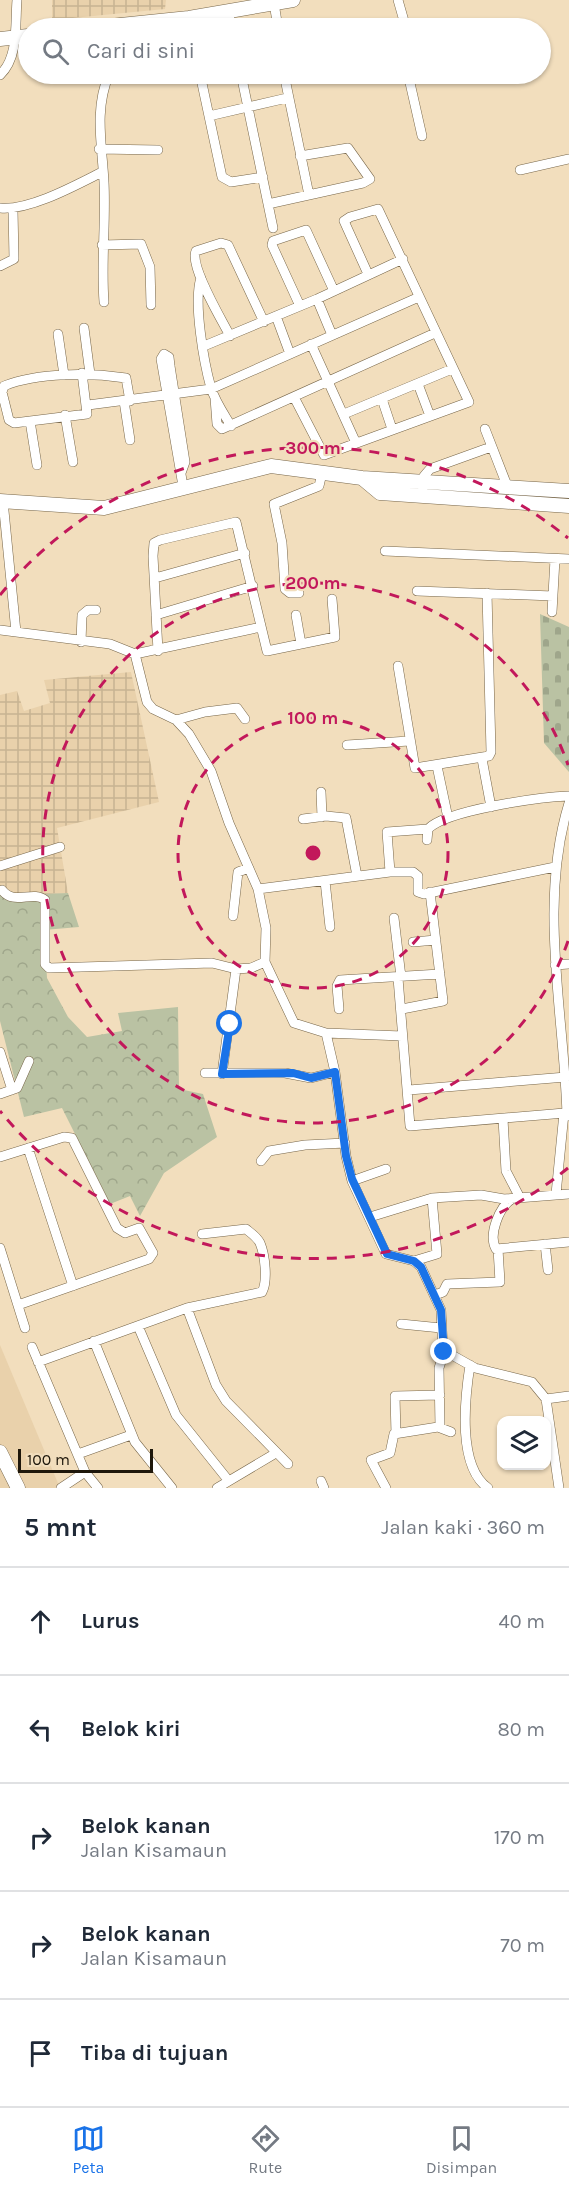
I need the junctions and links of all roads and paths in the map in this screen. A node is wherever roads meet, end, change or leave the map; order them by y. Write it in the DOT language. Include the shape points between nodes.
graph roads {
  1 [pos="17,0"];
  2 [pos="293,0"];
  3 [pos="398,0"];
  4 [pos="274,3"];
  5 [pos="228,11"];
  6 [pos="206,18"];
  7 [pos="230,18"];
  8 [pos="276,18"];
  9 [pos="403,18"];
  10 [pos="7,38"];
  11 [pos="0,75"];
  12 [pos="105,84"];
  13 [pos="202,84"];
  14 [pos="243,84"];
  15 [pos="285,84"];
  16 [pos="410,84"];
  17 [pos="287,98"];
  18 [pos="249,107"];
  19 [pos="209,116"];
  20 [pos="422,136"];
  21 [pos="99,149"];
  22 [pos="158,150"];
  23 [pos="300,156"];
  24 [pos="569,159"];
  25 [pos="520,170"];
  26 [pos="102,172"];
  27 [pos="263,177"];
  28 [pos="309,195"];
  29 [pos="268,204"];
  30 [pos="0,208"];
  31 [pos="13,210"];
  32 [pos="273,228"];
  33 [pos="102,244"];
  34 [pos="403,259"];
  35 [pos="0,266"];
  36 [pos="368,274"];
  37 [pos="201,278"];
  38 [pos="334,291"];
  39 [pos="419,297"];
  40 [pos="317,299"];
  41 [pos="104,302"];
  42 [pos="151,305"];
  43 [pos="300,306"];
  44 [pos="276,316"];
  45 [pos="264,322"];
  46 [pos="84,328"];
  47 [pos="435,333"];
  48 [pos="58,334"];
  49 [pos="332,335"];
  50 [pos="230,336"];
  51 [pos="311,344"];
  52 [pos="204,346"];
  53 [pos="290,354"];
  54 [pos="452,369"];
  55 [pos="86,374"];
  56 [pos="64,375"];
  57 [pos="329,381"];
  58 [pos="417,384"];
  59 [pos="213,393"];
  60 [pos="171,394"];
  61 [pos="294,397"];
  62 [pos="382,399"];
  63 [pos="127,401"];
  64 [pos="87,405"];
  65 [pos="344,414"];
  66 [pos="65,415"];
  67 [pos="430,416"];
  68 [pos="30,421"];
  69 [pos="392,429"];
  70 [pos="485,429"];
  71 [pos="130,440"];
  72 [pos="356,443"];
  73 [pos="491,447"];
  74 [pos="73,462"];
  75 [pos="37,465"];
  76 [pos="322,473"];
  77 [pos="362,478"];
  78 [pos="182,480"];
  79 [pos="423,481"];
  80 [pos="443,482"];
  81 [pos="504,488"];
  82 [pos="569,491"];
  83 [pos="422,496"];
  84 [pos="443,498"];
  85 [pos="1,501"];
  86 [pos="500,502"];
  87 [pos="569,506"];
  88 [pos="385,551"];
  89 [pos="245,553"];
  90 [pos="555,559"];
  91 [pos="569,559"];
  92 [pos="155,578"];
  93 [pos="253,586"];
  94 [pos="417,591"];
  95 [pos="299,593"];
  96 [pos="487,593"];
  97 [pos="553,596"];
  98 [pos="332,599"];
  99 [pos="96,610"];
  100 [pos="552,612"];
  101 [pos="156,615"];
  102 [pos="296,615"];
  103 [pos="261,627"];
  104 [pos="0,630"];
  105 [pos="16,632"];
  106 [pos="81,642"];
  107 [pos="301,644"];
  108 [pos="158,651"];
  109 [pos="135,654"];
  110 [pos="398,666"];
  111 [pos="176,720"];
  112 [pos="245,720"];
  113 [pos="409,741"];
  114 [pos="347,745"];
  115 [pos="482,759"];
  116 [pos="437,766"];
  117 [pos="321,792"];
  118 [pos="569,796"];
  119 [pos="569,803"];
  120 [pos="491,807"];
  121 [pos="322,817"];
  122 [pos="448,818"];
  123 [pos="303,819"];
  124 [pos="428,829"];
  125 [pos="427,840"];
  126 [pos="60,847"];
  127 [pos="0,866"];
  128 [pos="555,867"];
  129 [pos="249,868"];
  130 [pos="390,872"];
  131 [pos="357,876"];
  132 [pos="325,881"];
  133 [pos="1,888"];
  134 [pos="258,889"];
  135 [pos="430,892"];
  136 [pos="233,916"];
  137 [pos="394,918"];
  138 [pos="330,927"];
  139 [pos="436,940"];
  140 [pos="413,942"];
  141 [pos="266,962"];
  142 [pos="569,964"];
  143 [pos="555,965"];
  144 [pos="236,969"];
  145 [pos="440,974"];
  146 [pos="400,978"];
  147 [pos="339,1009"];
  148 [pos="402,1009"];
  149 [pos="326,1033"];
  150 [pos="402,1036"];
  151 [pos="0,1052"];
  152 [pos="29,1061"];
  153 [pos="335,1072"];
  154 [pos="205,1073"];
  155 [pos="222,1074"];
  156 [pos="566,1077"];
  157 [pos="12,1090"];
  158 [pos="409,1090"];
  159 [pos="0,1094"];
  160 [pos="567,1115"];
  161 [pos="503,1119"];
  162 [pos="345,1143"];
  163 [pos="28,1148"];
  164 [pos="0,1156"];
  165 [pos="261,1161"];
  166 [pos="386,1169"];
  167 [pos="352,1181"];
  168 [pos="556,1194"];
  169 [pos="569,1194"];
  170 [pos="518,1197"];
  171 [pos="432,1198"];
  172 [pos="370,1217"];
  173 [pos="202,1234"];
  174 [pos="569,1242"];
  175 [pos="545,1245"];
  176 [pos="0,1248"];
  177 [pos="498,1249"];
  178 [pos="414,1261"];
  179 [pos="548,1270"];
  180 [pos="73,1286"];
  181 [pos="435,1295"];
  182 [pos="18,1305"];
  183 [pos="187,1308"];
  184 [pos="401,1324"];
  185 [pos="138,1326"];
  186 [pos="25,1328"];
  187 [pos="441,1328"];
  188 [pos="94,1341"];
  189 [pos="32,1347"];
  190 [pos="444,1352"];
  191 [pos="38,1362"];
  192 [pos="470,1365"];
  193 [pos="440,1395"];
  194 [pos="569,1396"];
  195 [pos="546,1399"];
  196 [pos="440,1428"];
  197 [pos="451,1432"];
  198 [pos="131,1434"];
  199 [pos="396,1434"];
  200 [pos="0,1452"];
  201 [pos="276,1453"];
  202 [pos="78,1454"];
  203 [pos="288,1464"];
  204 [pos="85,1472"];
  205 [pos="228,1480"];
  206 [pos="18,1488"];
  207 [pos="61,1488"];
  208 [pos="98,1488"];
  209 [pos="172,1488"];
  210 [pos="217,1488"];
  211 [pos="386,1488"];
  212 [pos="488,1488"];
  213 [pos="559,1488"];
  1 -- 10 [label="street"];
  2 -- 4 [label="street"];
  3 -- 9 [label="street"];
  4 -- 5 [label="street"];
  4 -- 8 [label="street"];
  5 -- 6 [label="street"];
  5 -- 7 [label="street"];
  10 -- 11 [label="street" via="11,58"];
  12 -- 21 [label="street" via="99,110"];
  13 -- 19 [label="street"];
  14 -- 18 [label="street"];
  15 -- 17 [label="street"];
  16 -- 20 [label="street"];
  17 -- 18 [label="street"];
  17 -- 23 [label="street"];
  18 -- 19 [label="street"];
  18 -- 27 [label="street"];
  19 -- 27 [label="street" via="223,178 231,182"];
  21 -- 22 [label="street"];
  21 -- 26 [label="street"];
  23 -- 28 [label="street"];
  23 -- 28 [label="street" via="346,147 353,151 370,178"];
  24 -- 25 [label="street"];
  26 -- 31 [label="street"];
  26 -- 33 [label="street"];
  27 -- 29 [label="street"];
  28 -- 29 [label="street"];
  29 -- 32 [label="street"];
  30 -- 31 [label="street"];
  31 -- 35 [label="street" via="14,259"];
  33 -- 41 [label="street"];
  33 -- 42 [label="street" via="141,244 150,267"];
  34 -- 36 [label="street"];
  34 -- 36 [label="street" via="380,210 348,218 345,222"];
  34 -- 39 [label="street"];
  36 -- 38 [label="street"];
  37 -- 45 [label="street" via="195,252 221,243 228,245"];
  37 -- 50 [label="street"];
  37 -- 52 [label="street" via="197,292"];
  38 -- 40 [label="street"];
  38 -- 43 [label="street" via="306,230 273,241"];
  39 -- 47 [label="street"];
  39 -- 49 [label="street"];
  40 -- 43 [label="street"];
  40 -- 49 [label="street"];
  43 -- 44 [label="street"];
  44 -- 45 [label="street"];
  44 -- 53 [label="street"];
  45 -- 50 [label="street"];
  46 -- 55 [label="street"];
  47 -- 54 [label="street"];
  47 -- 57 [label="street"];
  48 -- 56 [label="street"];
  49 -- 51 [label="street"];
  50 -- 52 [label="street"];
  51 -- 53 [label="street"];
  51 -- 57 [label="street"];
  52 -- 59 [label="street"];
  53 -- 59 [label="street"];
  54 -- 58 [label="street"];
  54 -- 67 [label="street" via="469,402"];
  55 -- 56 [label="street"];
  55 -- 63 [label="street" via="126,378"];
  55 -- 64 [label="street"];
  56 -- 68 [label="street" via="2,388 9,420"];
  57 -- 61 [label="street"];
  57 -- 65 [label="street"];
  58 -- 62 [label="street"];
  58 -- 67 [label="street"];
  59 -- 60 [label="street"];
  59 -- 61 [label="street" via="231,426"];
  60 -- 63 [label="street"];
  60 -- 78 [label="street"];
  61 -- 72 [label="street" via="322,454"];
  62 -- 65 [label="street"];
  62 -- 69 [label="street"];
  63 -- 64 [label="street"];
  63 -- 71 [label="street"];
  64 -- 66 [label="street" via="86,415"];
  65 -- 72 [label="street"];
  66 -- 68 [label="street"];
  66 -- 74 [label="street"];
  67 -- 69 [label="street"];
  68 -- 75 [label="street"];
  69 -- 72 [label="street"];
  70 -- 73 [label="street"];
  73 -- 79 [label="street" via="430,469"];
  73 -- 81 [label="street"];
  76 -- 77 [label="street"];
  76 -- 78 [label="street" via="271,466"];
  76 -- 95 [label="street" via="319,486 274,504 285,589"];
  77 -- 79 [label="street"];
  77 -- 83 [label="street" via="380,493"];
  78 -- 85 [label="street" via="104,508"];
  79 -- 80 [label="street"];
  79 -- 83 [label="street"];
  80 -- 81 [label="street"];
  80 -- 84 [label="street"];
  81 -- 82 [label="street"];
  81 -- 86 [label="street"];
  83 -- 84 [label="street"];
  84 -- 86 [label="street"];
  85 -- 105 [label="street"];
  86 -- 87 [label="street"];
  88 -- 90 [label="street"];
  89 -- 92 [label="street"];
  89 -- 92 [label="street" via="234,521 160,540 154,545"];
  89 -- 93 [label="street"];
  90 -- 91 [label="street"];
  90 -- 97 [label="street"];
  92 -- 101 [label="street"];
  93 -- 101 [label="street"];
  93 -- 103 [label="street"];
  94 -- 96 [label="street"];
  96 -- 97 [label="street"];
  96 -- 115 [label="street" via="491,752"];
  97 -- 100 [label="street"];
  98 -- 107 [label="street" via="335,636"];
  99 -- 106 [label="street" via="82,615"];
  101 -- 108 [label="street"];
  102 -- 107 [label="street"];
  103 -- 107 [label="street" via="267,651"];
  103 -- 108 [label="street"];
  104 -- 105 [label="street"];
  105 -- 106 [label="street"];
  106 -- 109 [label="street" via="116,645"];
  108 -- 109 [label="street"];
  109 -- 111 [label="street" via="147,702"];
  110 -- 113 [label="street"];
  111 -- 112 [label="street" via="236,708"];
  111 -- 129 [label="street" via="208,765"];
  113 -- 114 [label="street"];
  113 -- 116 [label="street" via="414,768"];
  115 -- 116 [label="street"];
  115 -- 120 [label="street"];
  116 -- 122 [label="street"];
  117 -- 121 [label="street"];
  118 -- 120 [label="street"];
  119 -- 128 [label="street"];
  120 -- 122 [label="street"];
  121 -- 123 [label="street"];
  121 -- 131 [label="street" via="342,816 348,820"];
  122 -- 124 [label="street" via="437,820"];
  124 -- 125 [label="street"];
  124 -- 130 [label="street" via="387,832"];
  126 -- 127 [label="street"];
  128 -- 135 [label="street"];
  128 -- 143 [label="street"];
  129 -- 134 [label="street"];
  129 -- 136 [label="street" via="238,873"];
  130 -- 131 [label="street"];
  130 -- 135 [label="street" via="415,873 418,892"];
  131 -- 132 [label="street"];
  132 -- 134 [label="street"];
  132 -- 138 [label="street"];
  133 -- 144 [label="street" via="13,898 45,900 45,964 49,968 212,963"];
  134 -- 141 [label="street" via="266,928"];
  135 -- 139 [label="street"];
  137 -- 146 [label="street"];
  139 -- 140 [label="street"];
  139 -- 145 [label="street"];
  141 -- 144 [label="street"];
  141 -- 149 [label="street" via="294,1023"];
  142 -- 143 [label="street"];
  143 -- 156 [label="street"];
  144 -- 155 [label="street"];
  145 -- 146 [label="street"];
  145 -- 148 [label="street" via="442,1003"];
  146 -- 147 [label="street" via="340,981"];
  146 -- 148 [label="street"];
  148 -- 150 [label="street"];
  149 -- 150 [label="street"];
  149 -- 153 [label="street"];
  150 -- 158 [label="street"];
  151 -- 157 [label="street"];
  152 -- 157 [label="street" via="17,1088"];
  153 -- 155 [label="street" via="311,1078 293,1073"];
  153 -- 162 [label="street"];
  154 -- 155 [label="street"];
  156 -- 158 [label="street"];
  156 -- 160 [label="street"];
  157 -- 159 [label="street"];
  158 -- 161 [label="street" via="410,1126"];
  160 -- 161 [label="street"];
  160 -- 168 [label="street"];
  161 -- 170 [label="street" via="506,1171"];
  162 -- 165 [label="street" via="269,1151"];
  162 -- 167 [label="street"];
  163 -- 164 [label="street"];
  163 -- 180 [label="street"];
  163 -- 180 [label="street" via="69,1137 74,1140 117,1228 125,1233 139,1228 153,1253 149,1259"];
  166 -- 167 [label="street"];
  167 -- 172 [label="street"];
  168 -- 169 [label="street"];
  168 -- 170 [label="street"];
  170 -- 171 [label="street"];
  170 -- 177 [label="street" via="506,1203 499,1216 493,1239 493,1246"];
  171 -- 172 [label="street"];
  171 -- 178 [label="street" via="438,1253"];
  172 -- 178 [label="street" via="387,1254"];
  173 -- 183 [label="street" via="246,1229 255,1235 260,1244 265,1285 257,1294"];
  174 -- 175 [label="street"];
  175 -- 177 [label="street"];
  175 -- 179 [label="street"];
  176 -- 182 [label="street"];
  177 -- 181 [label="street" via="501,1281 447,1284 443,1292"];
  178 -- 181 [label="street"];
  180 -- 182 [label="street"];
  181 -- 187 [label="street" via="441,1310"];
  182 -- 186 [label="street"];
  183 -- 185 [label="street"];
  183 -- 201 [label="street" via="216,1385 226,1401"];
  184 -- 187 [label="street"];
  185 -- 188 [label="street"];
  185 -- 205 [label="street" via="176,1415"];
  187 -- 190 [label="street"];
  188 -- 191 [label="street"];
  188 -- 198 [label="street"];
  189 -- 191 [label="street"];
  190 -- 192 [label="street"];
  190 -- 193 [label="street" via="439,1368"];
  191 -- 202 [label="street"];
  192 -- 195 [label="street" via="532,1382"];
  192 -- 212 [label="street" via="465,1439 481,1483"];
  193 -- 196 [label="street"];
  193 -- 199 [label="street" via="395,1396"];
  194 -- 195 [label="street"];
  195 -- 213 [label="street"];
  196 -- 197 [label="street"];
  196 -- 199 [label="street"];
  198 -- 202 [label="street"];
  198 -- 209 [label="street" via="142,1454"];
  199 -- 211 [label="street" via="390,1453 371,1460"];
  200 -- 206 [label="street"];
  201 -- 203 [label="street"];
  201 -- 205 [label="street"];
  202 -- 204 [label="street"];
  204 -- 207 [label="street"];
  204 -- 208 [label="street"];
  205 -- 210 [label="street"];
}
